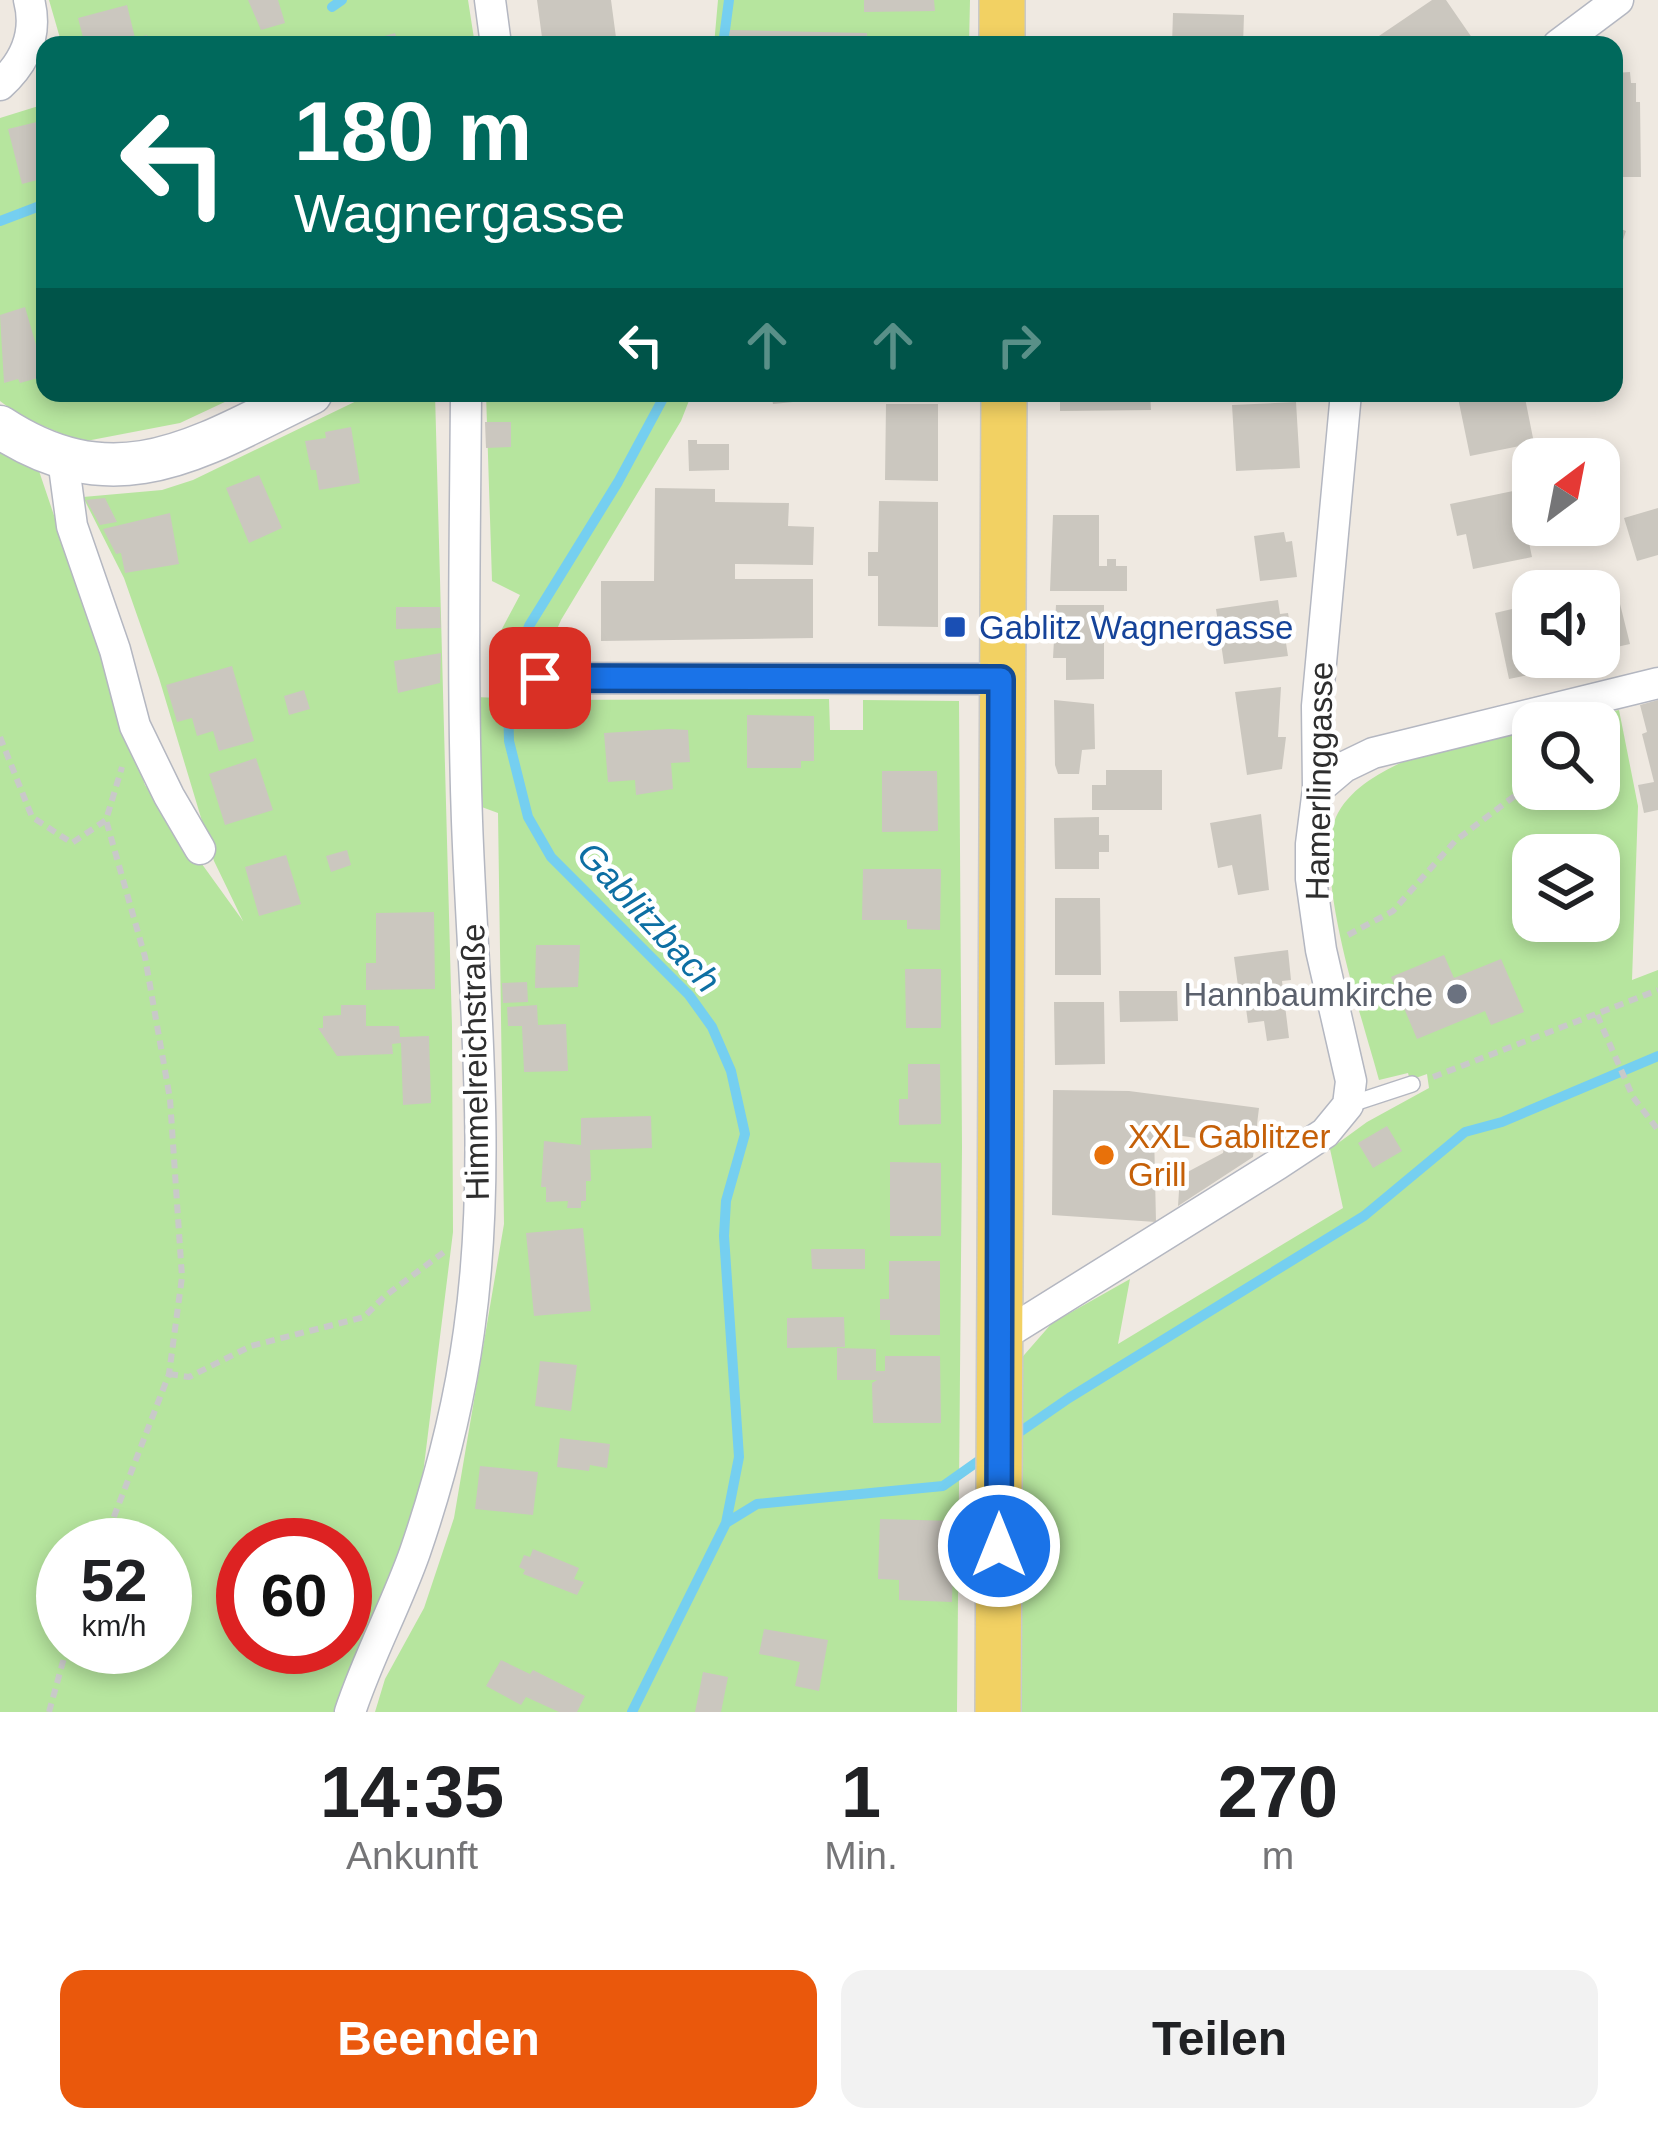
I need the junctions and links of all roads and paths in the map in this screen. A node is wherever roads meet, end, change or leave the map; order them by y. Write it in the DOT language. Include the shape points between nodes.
graph roads {
  1 [pos="29,0"];
  2 [pos="490,0"];
  3 [pos="1002,0"];
  4 [pos="1618,0"];
  5 [pos="495,36"];
  6 [pos="1002,36"];
  7 [pos="1570,36"];
  8 [pos="0,85"];
  9 [pos="292,402"];
  10 [pos="466,402"];
  11 [pos="1004,402"];
  12 [pos="1345,402"];
  13 [pos="0,427"];
  14 [pos="63,459"];
  15 [pos="540,678"];
  16 [pos="1001,679"];
  17 [pos="1658,683"];
  18 [pos="134,726"];
  19 [pos="0,737"];
  20 [pos="1318,789"];
  21 [pos="1512,798"];
  22 [pos="106,820"];
  23 [pos="200,849"];
  24 [pos="1321,950"];
  25 [pos="1658,990"];
  26 [pos="1597,1015"];
  27 [pos="1412,1084"];
  28 [pos="1348,1105"];
  29 [pos="1658,1130"];
  30 [pos="477,1231"];
  31 [pos="999,1338"];
  32 [pos="169,1374"];
  33 [pos="113,1518"];
  34 [pos="60,1674"];
  35 [pos="49,1712"];
  36 [pos="350,1712"];
  37 [pos="998,1712"];
  1 -- 8 [label="street" via="31,40"];
  2 -- 5 [label="street"];
  3 -- 6 [label="main road"];
  4 -- 7 [label="street"];
  9 -- 14 [label="street" via="144,464"];
  10 -- 30 [label="street, Himmelreichstraße"];
  11 -- 16 [label="main road"];
  12 -- 20 [label="street, Hamerlinggasse" via="1317,706"];
  13 -- 14 [label="street"];
  14 -- 18 [label="street" via="72,526"];
  15 -- 16 [label="street"];
  16 -- 31 [label="main road"];
  17 -- 20 [label="street" via="1391,747 1344,767"];
  18 -- 22 [label="path"];
  18 -- 23 [label="street"];
  19 -- 22 [label="path" via="32,817 72,843"];
  20 -- 24 [label="street, Hamerlinggasse" via="1311,879"];
  21 -- 24 [label="path" via="1455,841 1393,911"];
  22 -- 32 [label="path" via="145,957 170,1099 182,1277"];
  24 -- 28 [label="street, Hamerlinggasse" via="1351,1081"];
  25 -- 26 [label="path"];
  26 -- 27 [label="path"];
  26 -- 29 [label="path" via="1633,1097"];
  27 -- 28 [label="lane"];
  28 -- 31 [label="street" via="1325,1133"];
  30 -- 32 [label="path" via="364,1317 251,1346 189,1377"];
  30 -- 36 [label="street, Himmelreichstraße" via="470,1332 443,1454 414,1554"];
  31 -- 37 [label="main road"];
  32 -- 33 [label="path"];
  34 -- 35 [label="path"];
}
